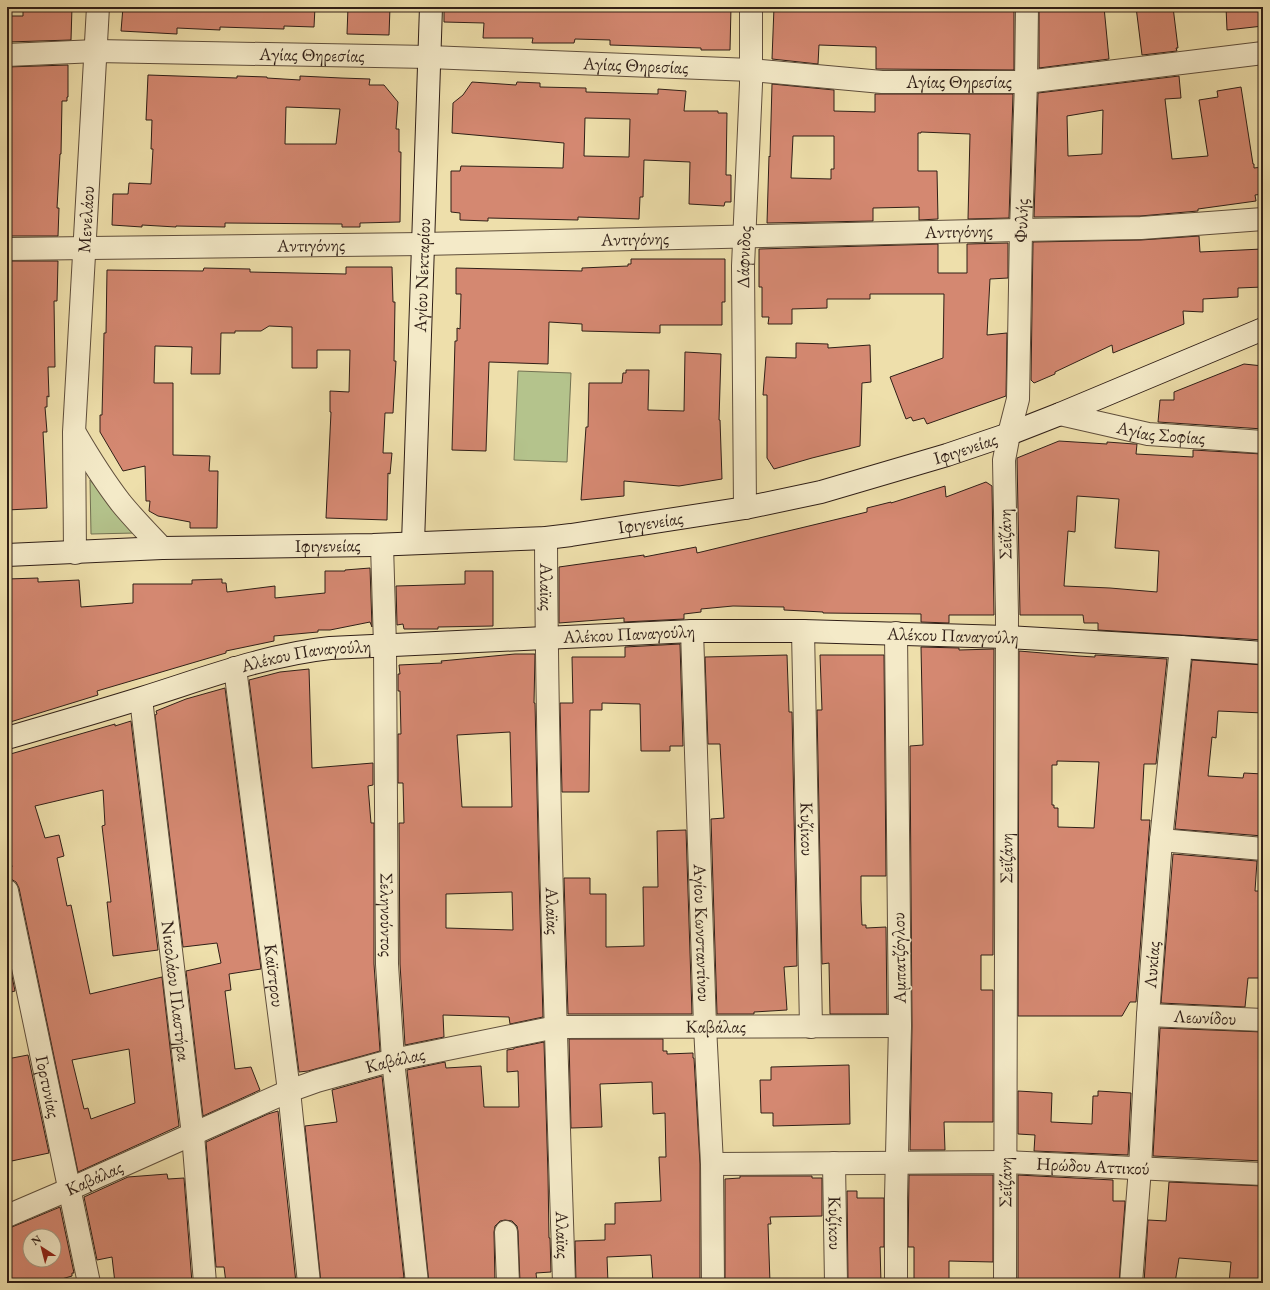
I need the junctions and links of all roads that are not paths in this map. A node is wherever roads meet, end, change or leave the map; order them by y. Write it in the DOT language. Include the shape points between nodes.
graph roads {
  1 [pos="98,7"];
  2 [pos="431,7"];
  3 [pos="751,7"];
  4 [pos="1026,7"];
  5 [pos="96,51"];
  6 [pos="1263,53"];
  7 [pos="7,55"];
  8 [pos="430,57"];
  9 [pos="751,70"];
  10 [pos="1026,82"];
  11 [pos="1263,219"];
  12 [pos="1020,230"];
  13 [pos="744,236"];
  14 [pos="423,244"];
  15 [pos="84,247"];
  16 [pos="7,249"];
  17 [pos="1263,329"];
  18 [pos="1060,414"];
  19 [pos="74,432"];
  20 [pos="1009,434"];
  21 [pos="1263,442"];
  22 [pos="745,508"];
  23 [pos="546,538"];
  24 [pos="414,543"];
  25 [pos="382,544"];
  26 [pos="162,548"];
  27 [pos="76,553"];
  28 [pos="7,555"];
  29 [pos="692,631"];
  30 [pos="803,631"];
  31 [pos="896,633"];
  32 [pos="1006,637"];
  33 [pos="547,638"];
  34 [pos="385,646"];
  35 [pos="1181,647"];
  36 [pos="1263,653"];
  37 [pos="235,668"];
  38 [pos="141,699"];
  39 [pos="7,738"];
  40 [pos="1161,840"];
  41 [pos="1263,849"];
  42 [pos="7,891"];
  43 [pos="1148,1015"];
  44 [pos="1263,1020"];
  45 [pos="705,1026"];
  46 [pos="900,1026"];
  47 [pos="556,1027"];
  48 [pos="811,1027"];
  49 [pos="393,1060"];
  50 [pos="289,1092"];
  51 [pos="193,1135"];
  52 [pos="898,1162"];
  53 [pos="1005,1162"];
  54 [pos="834,1163"];
  55 [pos="712,1164"];
  56 [pos="1140,1168"];
  57 [pos="1263,1174"];
  58 [pos="70,1189"];
  59 [pos="7,1216"];
  60 [pos="506,1232"];
  61 [pos="88,1283"];
  62 [pos="205,1283"];
  63 [pos="309,1283"];
  64 [pos="417,1283"];
  65 [pos="508,1283"];
  66 [pos="564,1283"];
  67 [pos="713,1283"];
  68 [pos="836,1283"];
  69 [pos="896,1283"];
  70 [pos="1005,1283"];
  71 [pos="1131,1283"];
  1 -- 5 [label="street, Μενελάου"];
  2 -- 8 [label="street, Αγίου Νεκταρίου"];
  3 -- 9 [label="street, Δάφνιδος"];
  4 -- 10 [label="street, Φυλής"];
  5 -- 7 [label="street, Αγίας Θηρεσίας"];
  5 -- 8 [label="street, Αγίας Θηρεσίας"];
  5 -- 15 [label="street, Μενελάου"];
  6 -- 10 [label="street, Αγίας Θηρεσίας"];
  8 -- 9 [label="street, Αγίας Θηρεσίας"];
  8 -- 14 [label="street, Αγίου Νεκταρίου"];
  9 -- 10 [label="street, Αγίας Θηρεσίας" via="882,82"];
  9 -- 13 [label="street, Δάφνιδος"];
  10 -- 12 [label="street, Φυλής"];
  11 -- 12 [label="street, Αντιγόνης" via="1141,228"];
  12 -- 13 [label="street, Αντιγόνης"];
  12 -- 20 [label="street, Φυλής" via="1018,399"];
  13 -- 14 [label="street, Αντιγόνης"];
  13 -- 22 [label="street, Δάφνιδος"];
  14 -- 15 [label="street, Αντιγόνης"];
  14 -- 24 [label="street, Αγίου Νεκταρίου"];
  15 -- 16 [label="street, Αντιγόνης"];
  15 -- 19 [label="street, Μενελάου"];
  17 -- 18 [label="street, Ιφιγενείας"];
  18 -- 20 [label="street, Ιφιγενείας"];
  18 -- 21 [label="street, Αγίας Σοφίας" via="1148,434"];
  19 -- 26 [label="street" via="121,503"];
  19 -- 27 [label="street, Μενελάου"];
  20 -- 22 [label="street, Ιφιγενείας" via="821,492"];
  20 -- 32 [label="street, Σεϊζάνη" via="1004,460"];
  22 -- 23 [label="street, Ιφιγενείας"];
  23 -- 24 [label="street, Ιφιγενείας"];
  23 -- 33 [label="street, Αλαϊας"];
  24 -- 25 [label="street, Ιφιγενείας"];
  25 -- 26 [label="street, Ιφιγενείας"];
  25 -- 34 [label="street, Σεληνούντος"];
  26 -- 27 [label="street, Ιφιγενείας"];
  27 -- 28 [label="street, Ιφιγενείας"];
  29 -- 30 [label="street, Αλέκου Παναγούλη"];
  29 -- 33 [label="street, Αλέκου Παναγούλη"];
  29 -- 45 [label="street, Αγίου Κωνσταντίνου"];
  30 -- 31 [label="street, Αλέκου Παναγούλη"];
  30 -- 48 [label="street, Κυζίκου"];
  31 -- 32 [label="street, Αλέκου Παναγούλη"];
  31 -- 46 [label="street, Αμπατζόγλου"];
  32 -- 35 [label="street, Αλέκου Παναγούλη"];
  32 -- 53 [label="street, Σεϊζάνη"];
  33 -- 34 [label="street, Αλέκου Παναγούλη"];
  33 -- 47 [label="street, Αλαϊας"];
  34 -- 37 [label="street, Αλέκου Παναγούλη" via="305,651"];
  34 -- 49 [label="street, Σεληνούντος" via="387,964"];
  35 -- 36 [label="street, Αλέκου Παναγούλη"];
  35 -- 40 [label="street, Λυκίας"];
  37 -- 38 [label="street, Αλέκου Παναγούλη"];
  37 -- 50 [label="street, Καϊστρου"];
  38 -- 39 [label="street, Αλέκου Παναγούλη"];
  38 -- 51 [label="street, Νικολάου Πλαστήρα"];
  40 -- 41 [label="street"];
  40 -- 43 [label="street, Λυκίας"];
  42 -- 58 [label="street, Γορτυνίας"];
  43 -- 44 [label="street, Λεωνίδου"];
  43 -- 56 [label="street, Λυκίας"];
  45 -- 47 [label="street, Καβάλας"];
  45 -- 48 [label="street, Καβάλας"];
  45 -- 55 [label="street, Αγίου Κωνσταντίνου"];
  46 -- 48 [label="street, Καβάλας"];
  46 -- 52 [label="street, Αμπατζόγλου"];
  47 -- 49 [label="street, Καβάλας"];
  47 -- 66 [label="street, Αλαϊας"];
  49 -- 50 [label="street, Καβάλας" via="317,1081"];
  49 -- 64 [label="street, Σεληνούντος"];
  50 -- 51 [label="street, Καβάλας"];
  50 -- 63 [label="street, Καϊστρου"];
  51 -- 58 [label="street, Καβάλας"];
  51 -- 62 [label="street, Νικολάου Πλαστήρα"];
  52 -- 53 [label="street, Ηρώδου Αττικού"];
  52 -- 54 [label="street, Ηρώδου Αττικού"];
  52 -- 69 [label="street, Αμπατζόγλου"];
  53 -- 56 [label="street, Ηρώδου Αττικού"];
  53 -- 70 [label="street, Σεϊζάνη"];
  54 -- 55 [label="street, Ηρώδου Αττικού"];
  54 -- 68 [label="street, Κυζίκου"];
  55 -- 67 [label="street, Αγίου Κωνσταντίνου"];
  56 -- 57 [label="street, Ηρώδου Αττικού"];
  56 -- 71 [label="street, Λυκίας"];
  58 -- 59 [label="street, Καβάλας"];
  58 -- 61 [label="street, Γορτυνίας"];
  60 -- 65 [label="street"];
}
